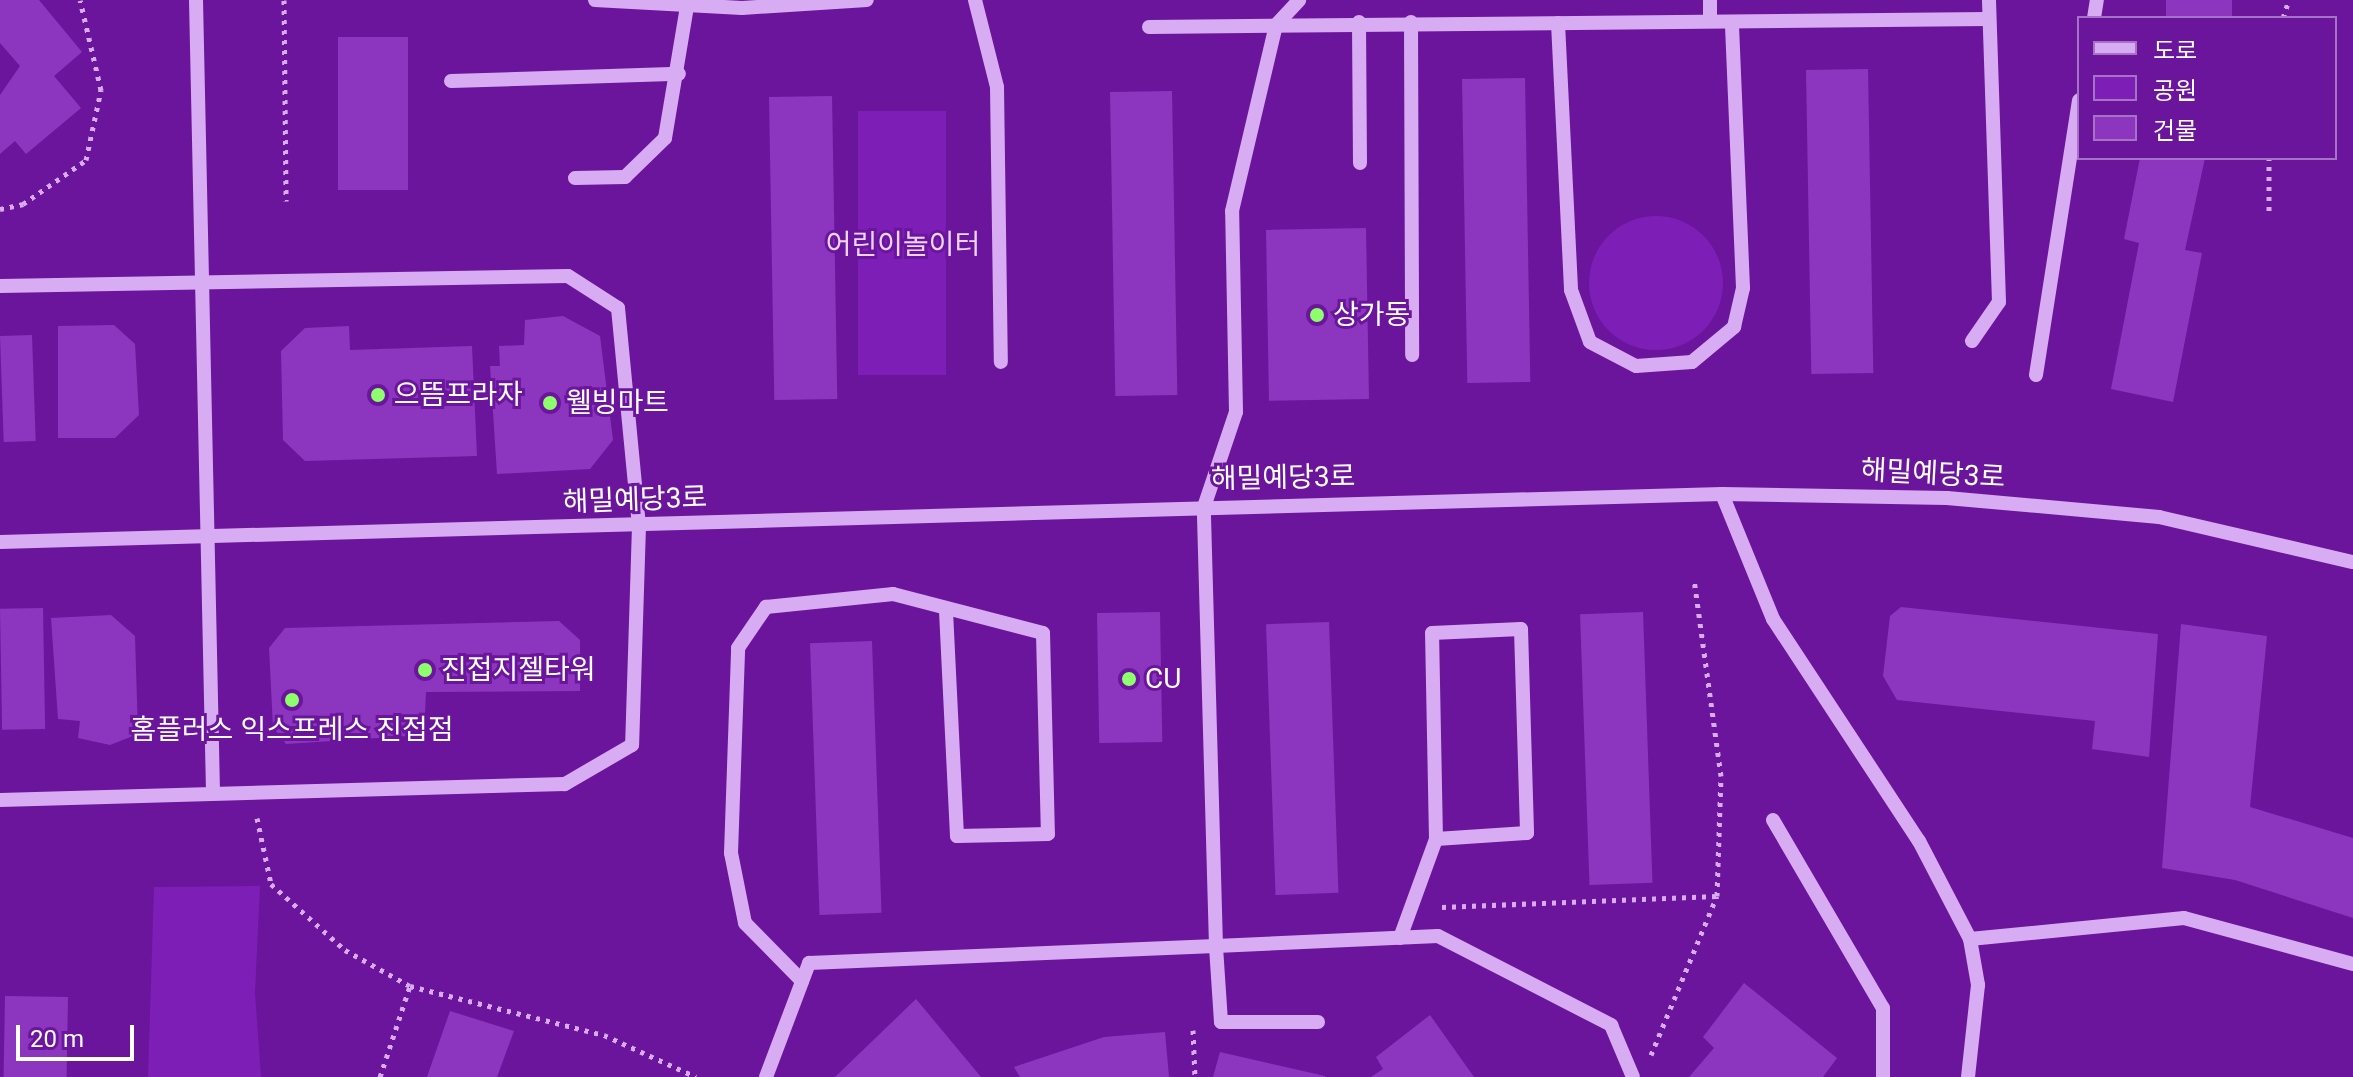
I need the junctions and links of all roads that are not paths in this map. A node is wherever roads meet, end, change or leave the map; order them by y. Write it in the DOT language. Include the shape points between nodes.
graph roads {
  1 [pos="196,0"];
  2 [pos="595,0"];
  3 [pos="867,0"];
  4 [pos="975,0"];
  5 [pos="1299,0"];
  6 [pos="1710,0"];
  7 [pos="1989,0"];
  8 [pos="688,2"];
  9 [pos="1989,19"];
  10 [pos="1710,20"];
  11 [pos="1359,22"];
  12 [pos="1411,22"];
  13 [pos="1732,22"];
  14 [pos="1558,23"];
  15 [pos="1276,25"];
  16 [pos="1149,27"];
  17 [pos="679,74"];
  18 [pos="451,81"];
  19 [pos="2077,113"];
  20 [pos="1360,163"];
  21 [pos="575,178"];
  22 [pos="203,278"];
  23 [pos="0,286"];
  24 [pos="1972,341"];
  25 [pos="1412,355"];
  26 [pos="1001,362"];
  27 [pos="2036,375"];
  28 [pos="1722,494"];
  29 [pos="1204,507"];
  30 [pos="639,526"];
  31 [pos="209,539"];
  32 [pos="0,542"];
  33 [pos="2353,562"];
  34 [pos="946,608"];
  35 [pos="213,792"];
  36 [pos="0,800"];
  37 [pos="1773,820"];
  38 [pos="1436,839"];
  39 [pos="1400,938"];
  40 [pos="1970,939"];
  41 [pos="1216,946"];
  42 [pos="2353,964"];
  43 [pos="802,981"];
  44 [pos="1318,1022"];
  45 [pos="766,1077"];
  46 [pos="1633,1077"];
  47 [pos="1883,1077"];
  48 [pos="1968,1077"];
  1 -- 22 [label="street"];
  2 -- 8 [label="street"];
  3 -- 8 [label="street"];
  4 -- 26 [label="street" via="997,87"];
  5 -- 15 [label="street"];
  6 -- 10 [label="street"];
  7 -- 9 [label="street"];
  8 -- 17 [label="street"];
  9 -- 13 [label="street"];
  9 -- 24 [label="street" via="1999,302"];
  10 -- 13 [label="street"];
  10 -- 14 [label="street"];
  11 -- 12 [label="street"];
  11 -- 15 [label="street"];
  11 -- 20 [label="street"];
  12 -- 14 [label="street"];
  12 -- 25 [label="street"];
  13 -- 14 [label="street" via="1743,288 1734,327 1692,362 1636,366 1590,342 1571,290"];
  15 -- 16 [label="street"];
  15 -- 29 [label="street" via="1232,211 1236,412"];
  17 -- 18 [label="street"];
  17 -- 21 [label="street" via="665,138 625,177"];
  19 -- 27 [label="street"];
  22 -- 23 [label="street"];
  22 -- 30 [label="street" via="568,276 618,308"];
  22 -- 31 [label="street"];
  28 -- 29 [label="street, 해밀예당3로"];
  28 -- 33 [label="street, 해밀예당3로" via="1947,498 2159,517"];
  28 -- 40 [label="street" via="1773,619 1919,841"];
  29 -- 30 [label="street, 해밀예당3로"];
  29 -- 41 [label="street"];
  30 -- 31 [label="street, 해밀예당3로"];
  30 -- 35 [label="street" via="632,745 565,784"];
  31 -- 32 [label="street, 해밀예당3로"];
  31 -- 35 [label="street"];
  34 -- 34 [label="street" via="1043,633 1048,834 957,836"];
  34 -- 43 [label="street" via="893,594 766,607 738,648 736,881 745,923"];
  35 -- 36 [label="street"];
  37 -- 47 [label="street" via="1883,1008"];
  38 -- 38 [label="street" via="1432,633 1521,629 1527,833"];
  38 -- 39 [label="street"];
  39 -- 41 [label="street"];
  39 -- 46 [label="street" via="1438,936 1611,1025"];
  40 -- 42 [label="street" via="2184,918"];
  40 -- 48 [label="street" via="1978,985"];
  41 -- 43 [label="street" via="809,963"];
  41 -- 44 [label="street" via="1221,1022"];
  43 -- 45 [label="street"];
}
